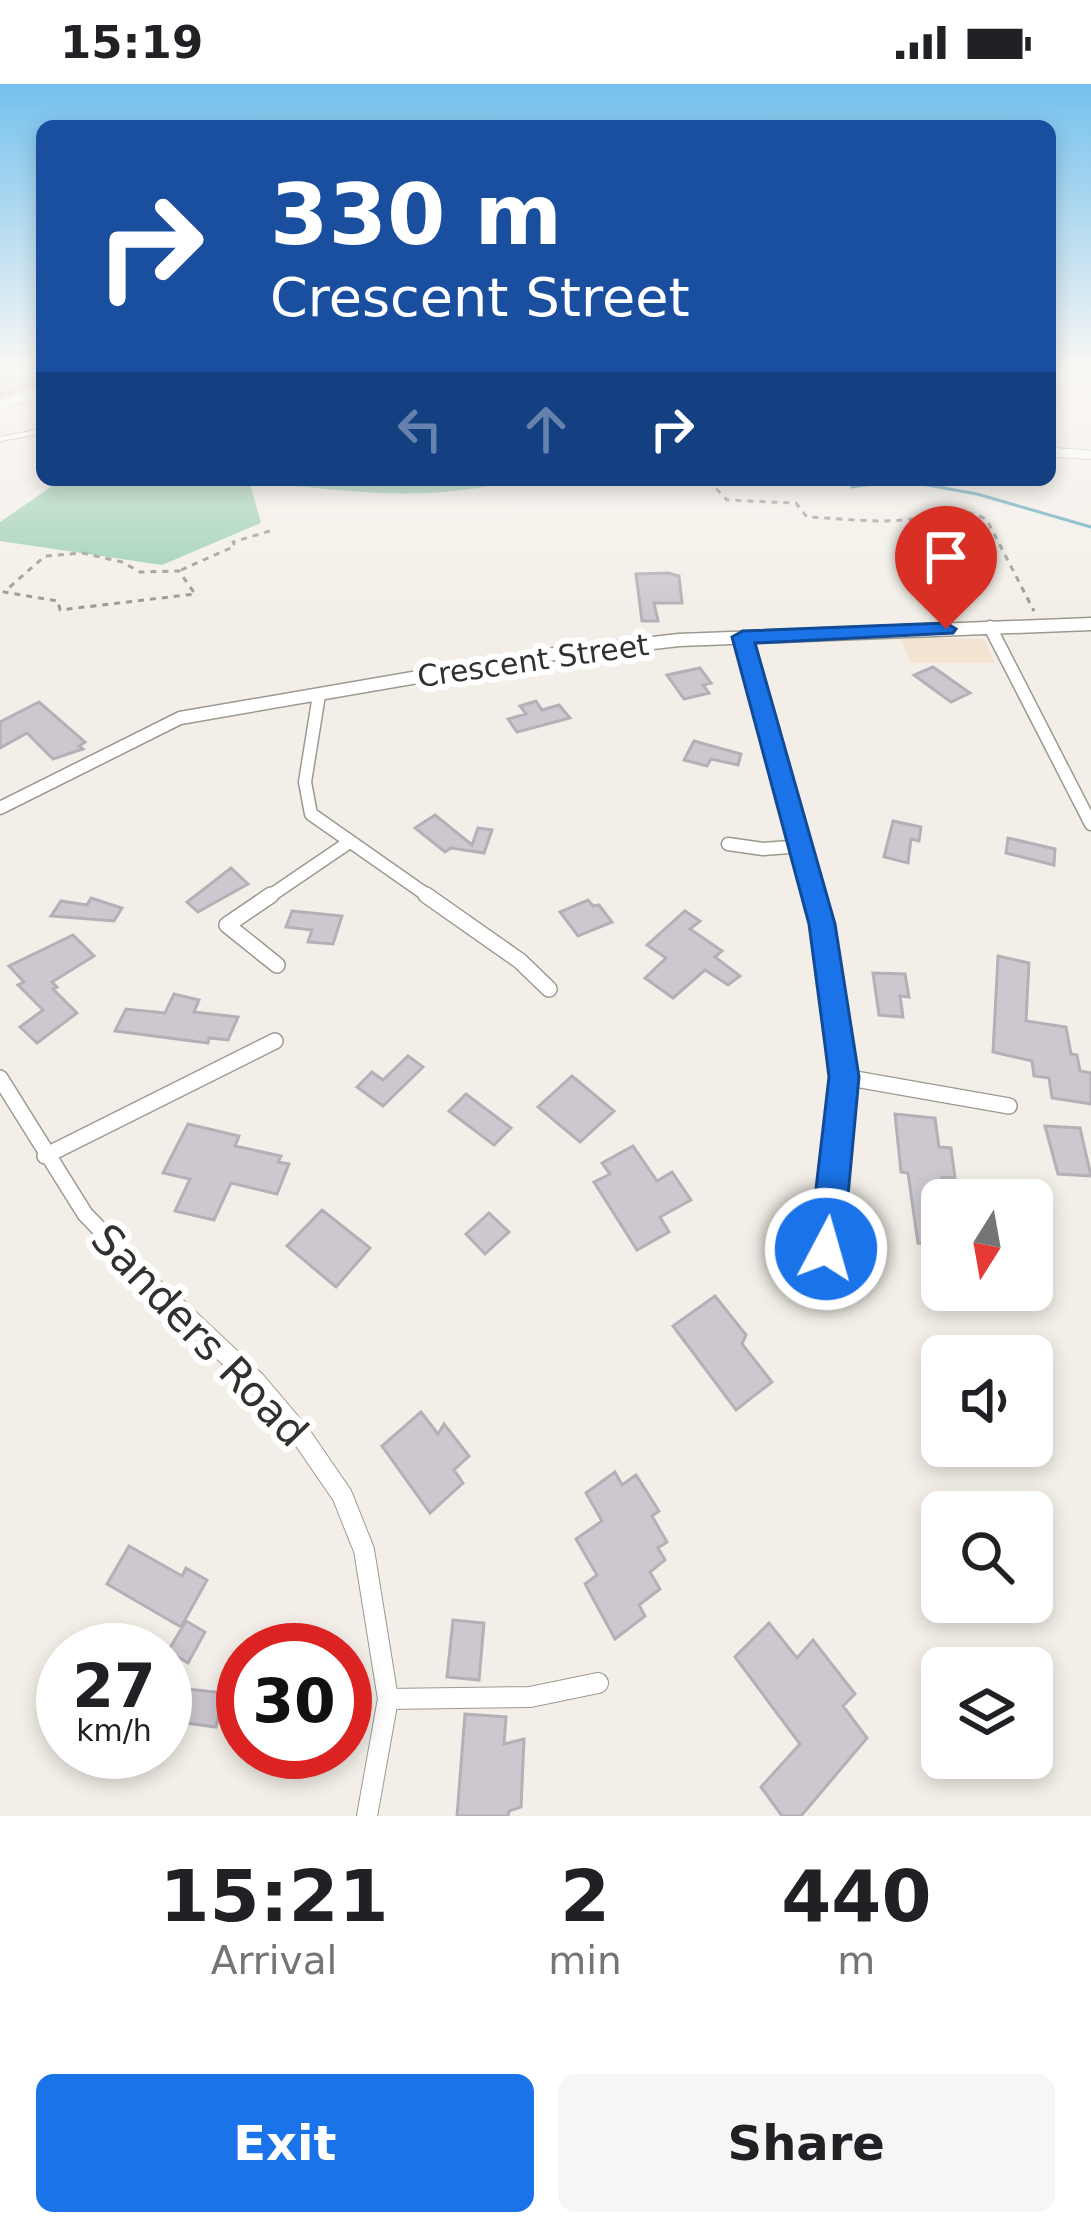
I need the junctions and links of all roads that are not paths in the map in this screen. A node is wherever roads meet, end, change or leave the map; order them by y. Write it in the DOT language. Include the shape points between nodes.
graph roads {
  1 [pos="1056,452"];
  2 [pos="1091,454"];
  3 [pos="1091,624"];
  4 [pos="990,627"];
  5 [pos="743,637"];
  6 [pos="319,695"];
  7 [pos="0,808"];
  8 [pos="1091,824"];
  9 [pos="348,843"];
  10 [pos="728,844"];
  11 [pos="803,846"];
  12 [pos="277,965"];
  13 [pos="549,988"];
  14 [pos="274,1041"];
  15 [pos="844,1077"];
  16 [pos="0,1078"];
  17 [pos="1009,1106"];
  18 [pos="45,1156"];
  19 [pos="826,1249"];
  20 [pos="598,1683"];
  21 [pos="388,1699"];
  22 [pos="367,1816"];
  1 -- 2 [label="street"];
  3 -- 4 [label="street, Crescent Street"];
  4 -- 5 [label="street, Crescent Street"];
  4 -- 8 [label="street"];
  5 -- 6 [label="street, Crescent Street" via="546,655"];
  5 -- 11 [label="street"];
  6 -- 7 [label="street, Crescent Street" via="161,725"];
  6 -- 9 [label="street" via="305,798 311,814"];
  9 -- 12 [label="street" via="226,925"];
  9 -- 13 [label="street"];
  10 -- 11 [label="street"];
  11 -- 15 [label="street"];
  14 -- 18 [label="street"];
  15 -- 17 [label="street"];
  15 -- 19 [label="street"];
  16 -- 18 [label="street, Sanders Road"];
  18 -- 21 [label="street, Sanders Road" via="113,1248 256,1382 341,1496 364,1550"];
  20 -- 21 [label="street" via="530,1697"];
  21 -- 22 [label="street, Sanders Road"];
}
